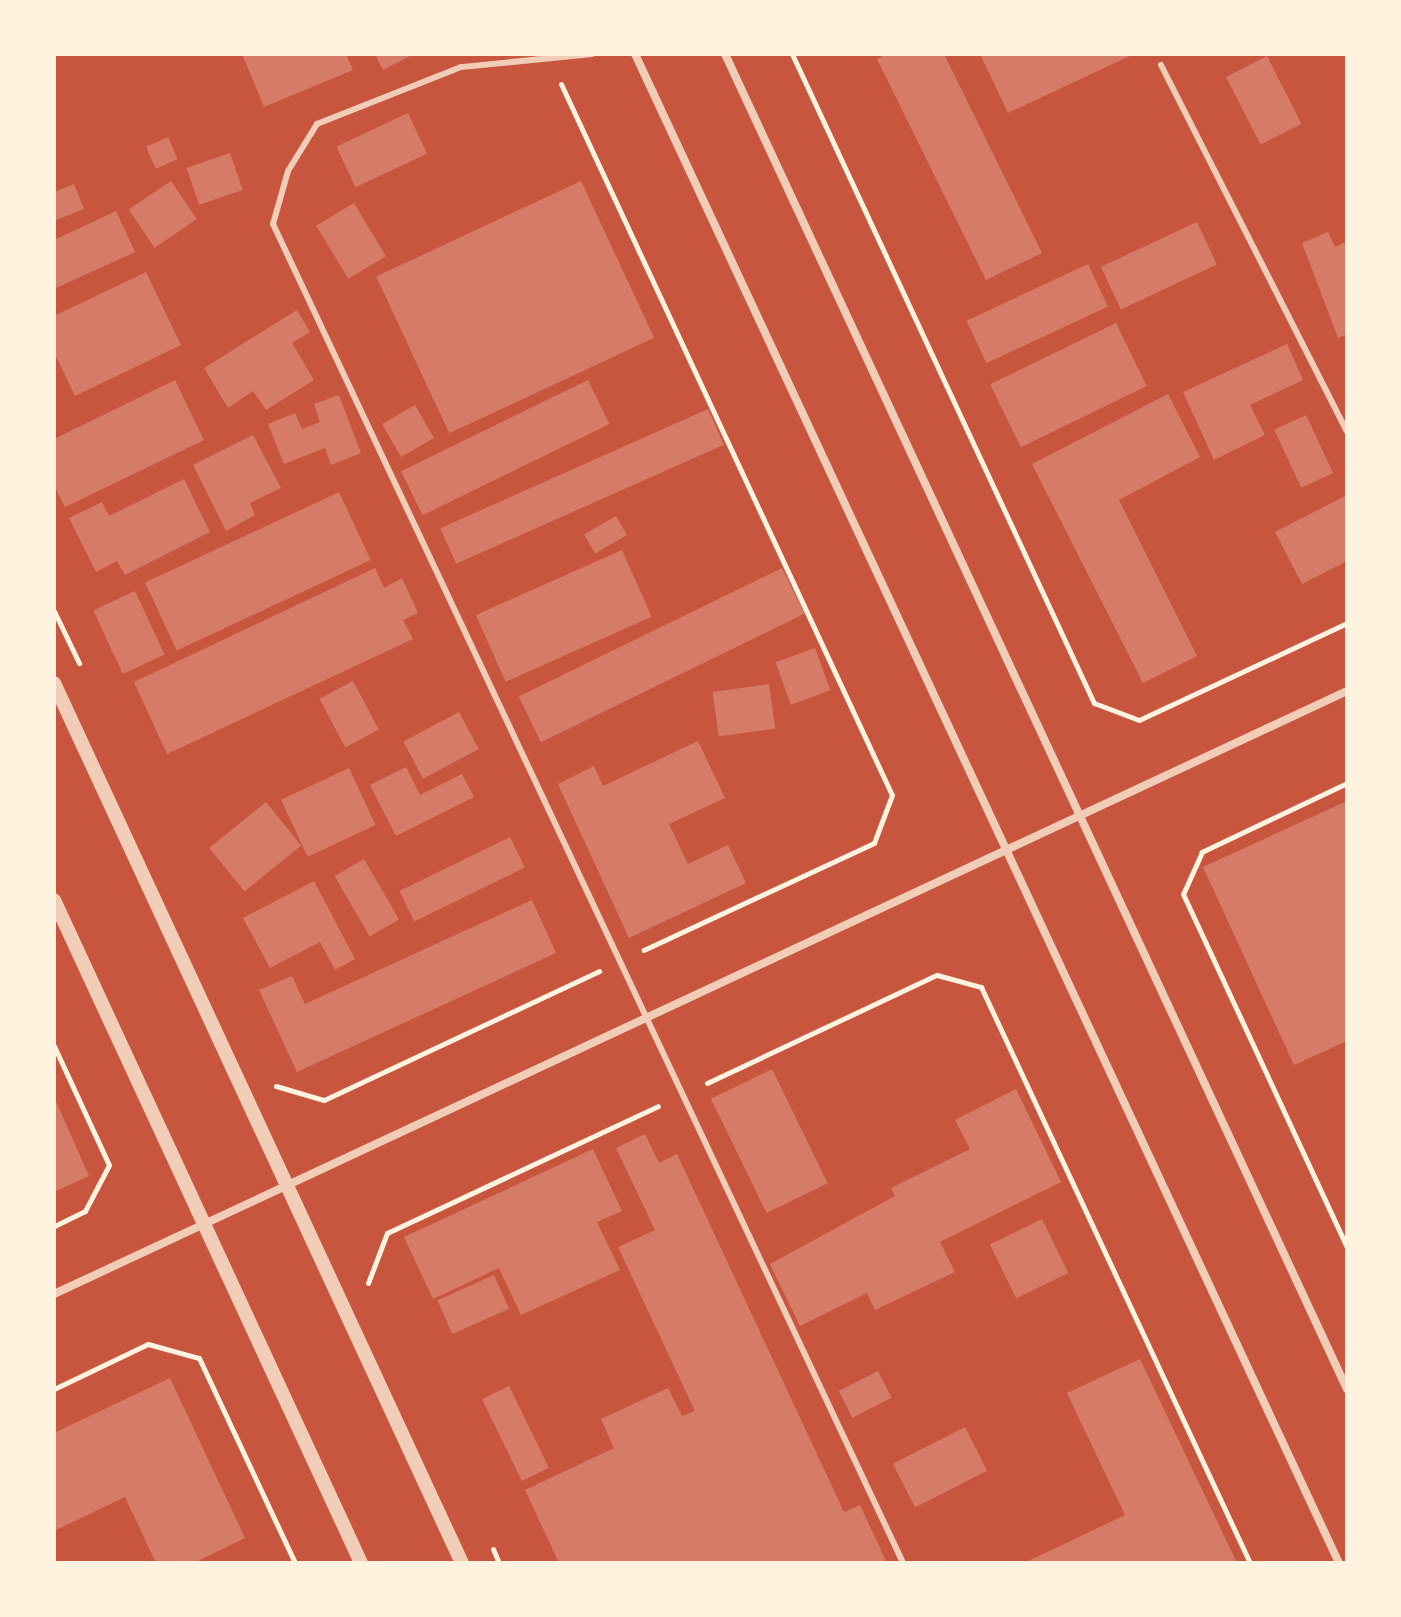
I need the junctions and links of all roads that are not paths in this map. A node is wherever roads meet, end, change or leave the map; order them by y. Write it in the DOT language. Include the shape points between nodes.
graph roads {
  1 [pos="592,54"];
  2 [pos="635,54"];
  3 [pos="725,54"];
  4 [pos="1161,65"];
  5 [pos="1347,431"];
  6 [pos="54,683"];
  7 [pos="1347,691"];
  8 [pos="1080,815"];
  9 [pos="1006,850"];
  10 [pos="54,900"];
  11 [pos="646,1018"];
  12 [pos="287,1186"];
  13 [pos="203,1225"];
  14 [pos="54,1294"];
  15 [pos="1347,1389"];
  16 [pos="361,1563"];
  17 [pos="462,1563"];
  18 [pos="903,1563"];
  19 [pos="1339,1563"];
  1 -- 11 [label="lane" via="461,67 317,124 288,171 273,224"];
  2 -- 9 [label="street"];
  3 -- 8 [label="street"];
  4 -- 5 [label="lane"];
  6 -- 12 [label="street"];
  7 -- 8 [label="street"];
  8 -- 9 [label="street"];
  8 -- 15 [label="street"];
  9 -- 11 [label="street"];
  9 -- 19 [label="street"];
  10 -- 13 [label="street"];
  11 -- 12 [label="street"];
  11 -- 18 [label="lane"];
  12 -- 13 [label="street"];
  12 -- 17 [label="street"];
  13 -- 14 [label="street"];
  13 -- 16 [label="street"];
}
